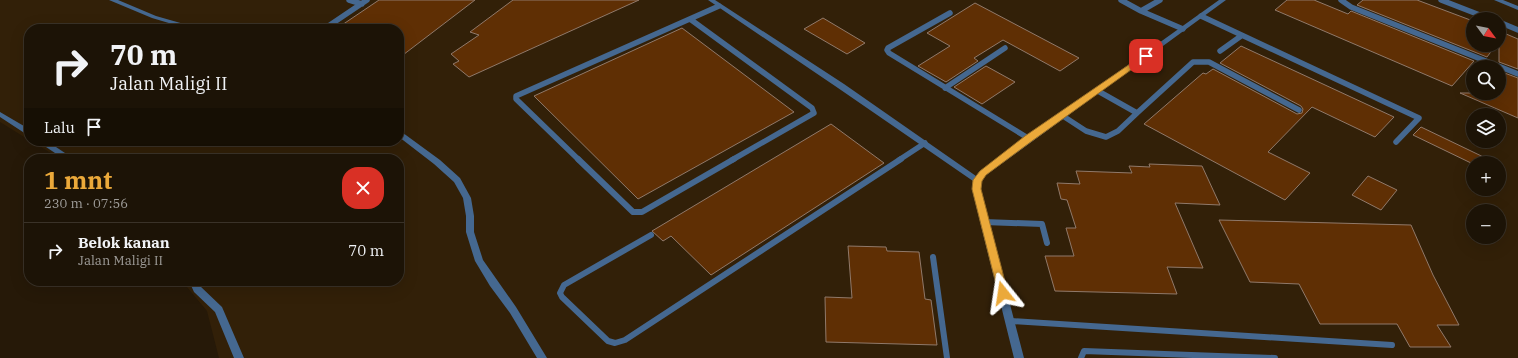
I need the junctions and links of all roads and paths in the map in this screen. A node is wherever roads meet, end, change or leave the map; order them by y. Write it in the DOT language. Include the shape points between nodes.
graph roads {
  1 [pos="112,0"];
  2 [pos="349,0"];
  3 [pos="367,0"];
  4 [pos="711,0"];
  5 [pos="1121,0"];
  6 [pos="1160,0"];
  7 [pos="1223,0"];
  8 [pos="1341,0"];
  9 [pos="1441,0"];
  10 [pos="1497,0"];
  11 [pos="362,4"];
  12 [pos="719,6"];
  13 [pos="1518,8"];
  14 [pos="1141,11"];
  15 [pos="1472,12"];
  16 [pos="950,13"];
  17 [pos="1200,16"];
  18 [pos="690,19"];
  19 [pos="178,24"];
  20 [pos="332,24"];
  21 [pos="1506,25"];
  22 [pos="1183,29"];
  23 [pos="1518,30"];
  24 [pos="1241,36"];
  25 [pos="1005,48"];
  26 [pos="1220,51"];
  27 [pos="1518,74"];
  28 [pos="945,88"];
  29 [pos="1098,91"];
  30 [pos="1299,110"];
  31 [pos="1137,113"];
  32 [pos="0,114"];
  33 [pos="1063,116"];
  34 [pos="24,130"];
  35 [pos="404,137"];
  36 [pos="1028,138"];
  37 [pos="1396,142"];
  38 [pos="925,143"];
  39 [pos="49,146"];
  40 [pos="62,154"];
  41 [pos="977,180"];
  42 [pos="984,222"];
  43 [pos="651,235"];
  44 [pos="1047,243"];
  45 [pos="933,256"];
  46 [pos="196,286"];
  47 [pos="1011,321"];
  48 [pos="1392,345"];
  49 [pos="239,358"];
  50 [pos="542,358"];
  51 [pos="948,358"];
  52 [pos="1019,358"];
  53 [pos="1081,358"];
  54 [pos="1275,358"];
  1 -- 19 [label="street"];
  2 -- 11 [label="lane"];
  3 -- 11 [label="lane"];
  4 -- 12 [label="street"];
  5 -- 14 [label="lane"];
  6 -- 14 [label="lane"];
  7 -- 17 [label="street"];
  8 -- 27 [label="lane" via="1351,7"];
  9 -- 15 [label="lane"];
  10 -- 13 [label="street"];
  11 -- 20 [label="lane"];
  12 -- 18 [label="lane"];
  12 -- 38 [label="street"];
  14 -- 22 [label="lane"];
  16 -- 28 [label="lane" via="887,50 892,56"];
  17 -- 22 [label="street"];
  17 -- 24 [label="lane"];
  18 -- 18 [label="lane" via="812,108 814,113 642,212 633,212 516,97"];
  21 -- 23 [label="lane"];
  22 -- 29 [label="street"];
  24 -- 26 [label="lane"];
  24 -- 37 [label="lane" via="1418,118"];
  25 -- 28 [label="lane"];
  28 -- 36 [label="lane"];
  29 -- 31 [label="lane"];
  29 -- 33 [label="street"];
  30 -- 31 [label="lane" via="1208,62 1200,61 1193,62"];
  31 -- 33 [label="lane" via="1110,137 1103,138"];
  32 -- 34 [label="street"];
  33 -- 36 [label="street"];
  35 -- 50 [label="street" via="457,180 466,198 470,232 479,261 514,310"];
  36 -- 41 [label="street"];
  38 -- 41 [label="street"];
  38 -- 43 [label="lane" via="625,340 615,343 608,341 562,297 561,289"];
  39 -- 40 [label="street"];
  41 -- 42 [label="street" via="976,189"];
  42 -- 44 [label="lane" via="1042,224"];
  42 -- 47 [label="street"];
  45 -- 51 [label="lane"];
  46 -- 49 [label="street" via="219,310"];
  47 -- 48 [label="lane"];
  47 -- 52 [label="street"];
  53 -- 54 [label="lane" via="1084,351"];
}
